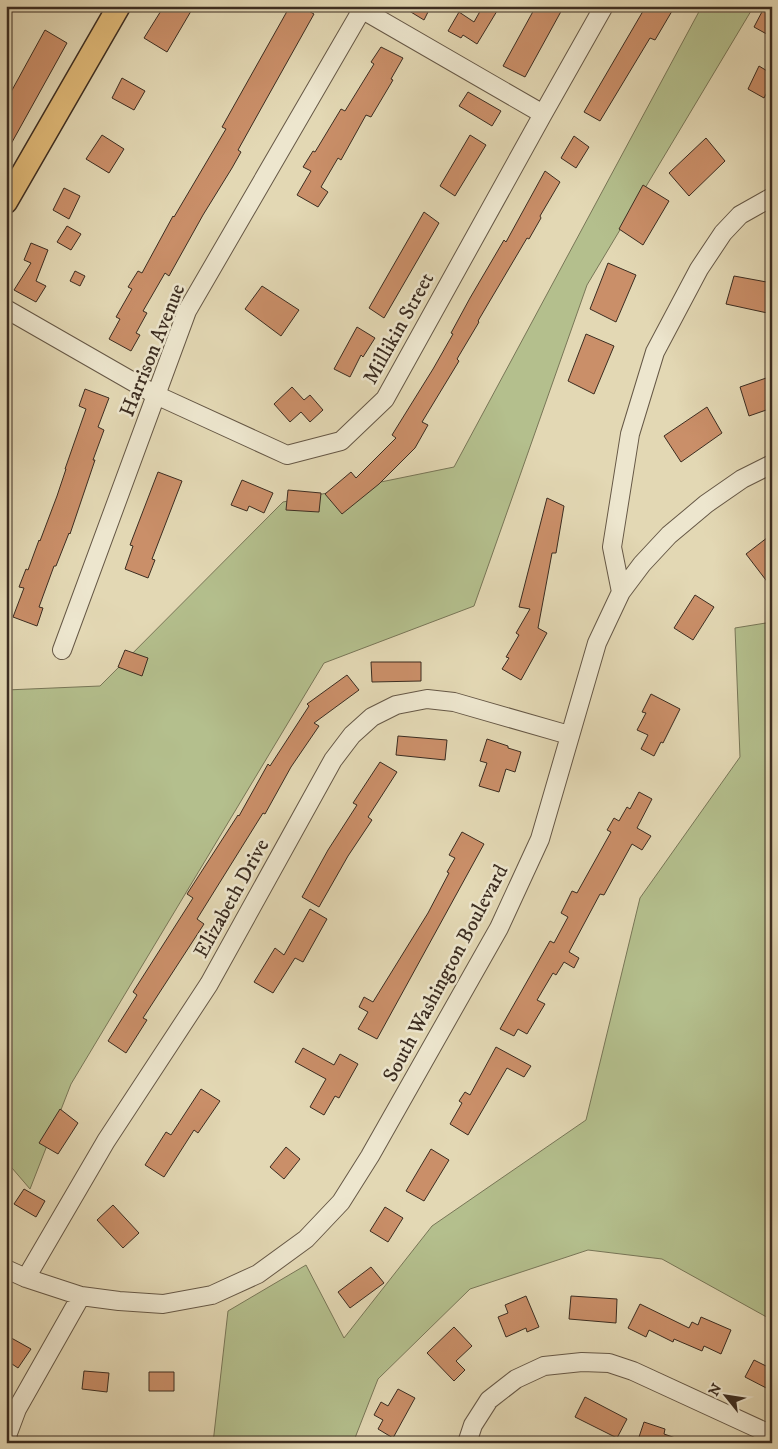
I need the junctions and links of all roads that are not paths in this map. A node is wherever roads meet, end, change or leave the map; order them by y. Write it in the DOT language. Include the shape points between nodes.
graph roads {
  1 [pos="119,6"];
  2 [pos="604,6"];
  3 [pos="361,7"];
  4 [pos="543,114"];
  5 [pos="772,196"];
  6 [pos="6,202"];
  7 [pos="6,309"];
  8 [pos="156,395"];
  9 [pos="772,464"];
  10 [pos="621,592"];
  11 [pos="62,650"];
  12 [pos="569,734"];
  13 [pos="6,1269"];
  14 [pos="26,1278"];
  15 [pos="81,1296"];
  16 [pos="772,1435"];
  17 [pos="7,1443"];
  18 [pos="467,1443"];
  1 -- 6 [label="main road"];
  2 -- 4 [label="street, Millikin Street"];
  3 -- 4 [label="street"];
  3 -- 8 [label="street, Harrison Avenue" via="187,311"];
  4 -- 8 [label="street, Millikin Street" via="385,399 342,441 288,455"];
  5 -- 10 [label="street" via="740,215 724,233 699,268 655,352 630,434 612,548"];
  7 -- 8 [label="street, Millikin Street"];
  8 -- 11 [label="street, Harrison Avenue"];
  9 -- 10 [label="street, South Washington Boulevard" via="742,479 669,535"];
  10 -- 12 [label="street, South Washington Boulevard" via="597,643"];
  12 -- 14 [label="street, Elizabeth Drive" via="454,702 427,699 396,705 372,717 352,735 333,760 210,984 106,1141"];
  12 -- 15 [label="street, South Washington Boulevard" via="540,839 499,928 341,1202 306,1239 258,1274 212,1295 163,1304"];
  13 -- 14 [label="street, South Washington Boulevard"];
  14 -- 15 [label="street, South Washington Boulevard"];
  15 -- 17 [label="street" via="17,1409"];
  16 -- 18 [label="street" via="633,1372 609,1363 582,1362 544,1366 516,1379 490,1400 473,1425"];
}
